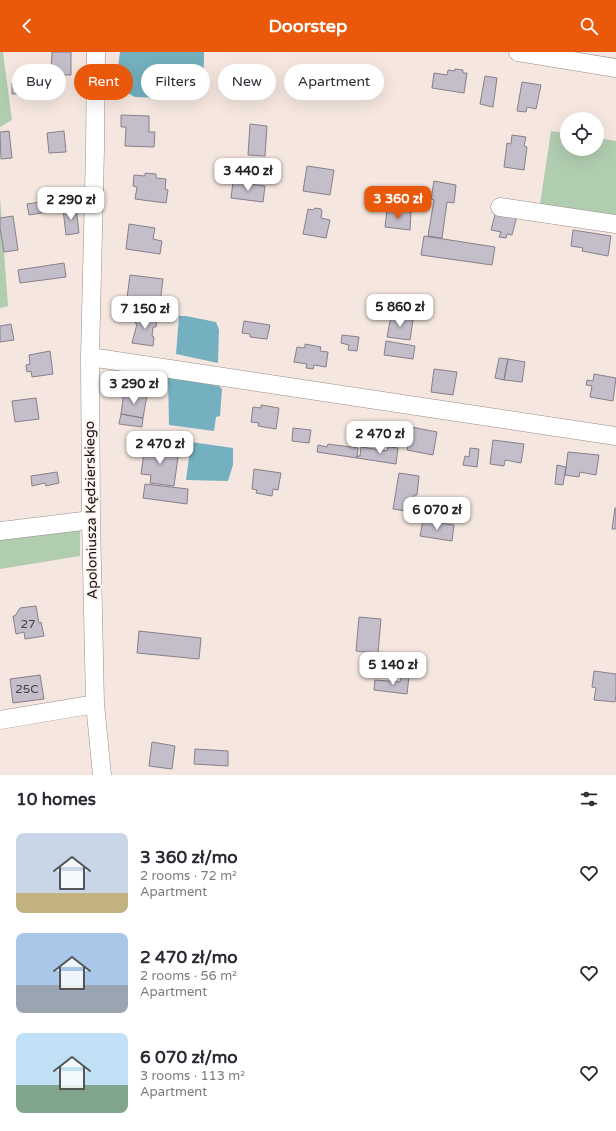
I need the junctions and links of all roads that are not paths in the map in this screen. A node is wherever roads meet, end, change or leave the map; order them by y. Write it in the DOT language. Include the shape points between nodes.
graph roads {
  1 [pos="96,52"];
  2 [pos="518,52"];
  3 [pos="616,68"];
  4 [pos="500,207"];
  5 [pos="616,224"];
  6 [pos="90,357"];
  7 [pos="616,436"];
  8 [pos="91,520"];
  9 [pos="0,531"];
  10 [pos="95,704"];
  11 [pos="0,720"];
  12 [pos="102,775"];
  1 -- 6 [label="street, Apoloniusza Kędzierskiego"];
  2 -- 3 [label="street"];
  4 -- 5 [label="street"];
  6 -- 7 [label="street"];
  6 -- 8 [label="street, Apoloniusza Kędzierskiego"];
  8 -- 9 [label="street"];
  8 -- 10 [label="street, Apoloniusza Kędzierskiego"];
  10 -- 11 [label="street"];
  10 -- 12 [label="street, Apoloniusza Kędzierskiego"];
}
